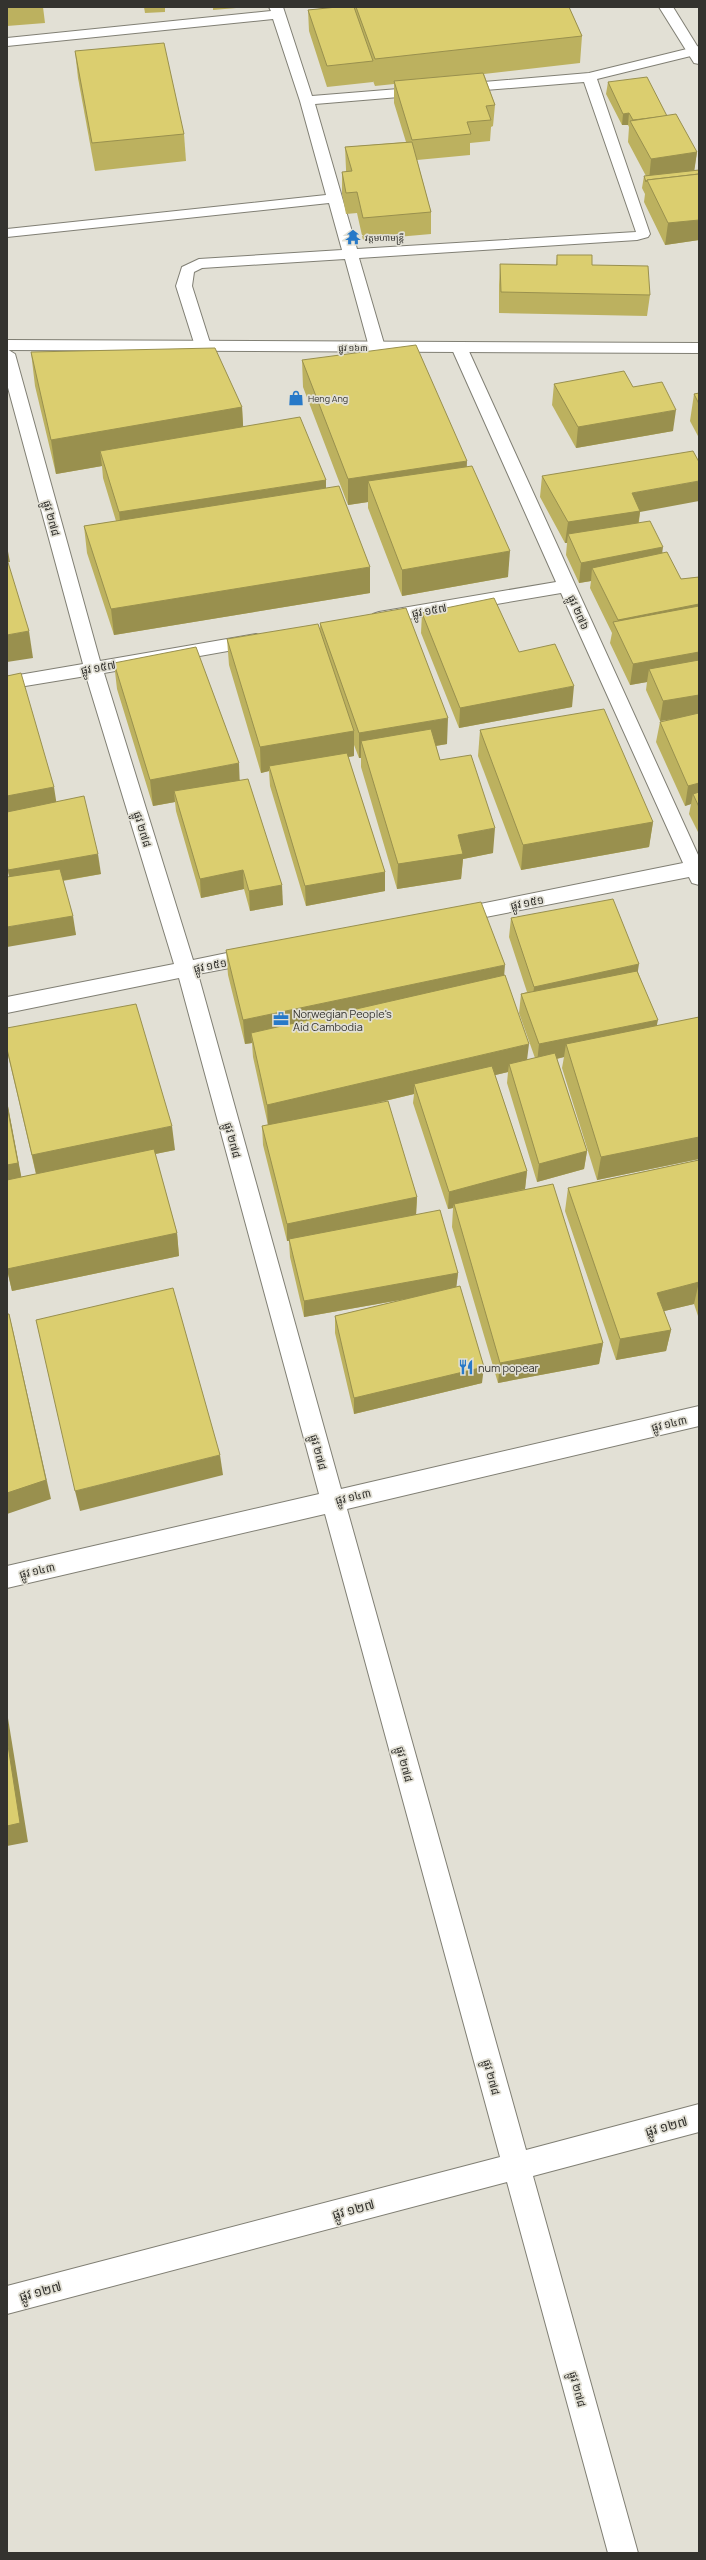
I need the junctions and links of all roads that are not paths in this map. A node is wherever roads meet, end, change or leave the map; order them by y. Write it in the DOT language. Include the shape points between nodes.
graph roads {
  1 [pos="666,7"];
  2 [pos="277,11"];
  3 [pos="7,42"];
  4 [pos="697,54"];
  5 [pos="589,77"];
  6 [pos="307,101"];
  7 [pos="334,198"];
  8 [pos="7,233"];
  9 [pos="351,253"];
  10 [pos="7,345"];
  11 [pos="203,346"];
  12 [pos="377,347"];
  13 [pos="459,347"];
  14 [pos="699,348"];
  15 [pos="7,354"];
  16 [pos="567,586"];
  17 [pos="365,621"];
  18 [pos="272,637"];
  19 [pos="93,668"];
  20 [pos="7,683"];
  21 [pos="697,873"];
  22 [pos="437,920"];
  23 [pos="272,952"];
  24 [pos="186,969"];
  25 [pos="7,1005"];
  26 [pos="699,1416"];
  27 [pos="332,1501"];
  28 [pos="7,1577"];
  29 [pos="699,2118"];
  30 [pos="516,2166"];
  31 [pos="7,2300"];
  32 [pos="623,2553"];
  1 -- 4 [label="street"];
  2 -- 3 [label="lane"];
  2 -- 6 [label="lane"];
  4 -- 5 [label="lane"];
  5 -- 6 [label="lane"];
  5 -- 9 [label="lane" via="643,234"];
  6 -- 7 [label="lane"];
  7 -- 8 [label="lane"];
  7 -- 9 [label="lane"];
  9 -- 11 [label="lane" via="199,264 187,270 184,286"];
  9 -- 12 [label="lane"];
  10 -- 11 [label="street, ផ្លូវ ១៦៣"];
  11 -- 12 [label="street, ផ្លូវ ១៦៣"];
  12 -- 13 [label="street, ផ្លូវ ១៦៣"];
  13 -- 14 [label="street, ផ្លូវ ១៦៣"];
  13 -- 16 [label="street, ផ្លូវ ២៧៦"];
  15 -- 19 [label="street, ផ្លូវ ២៧៨"];
  16 -- 17 [label="street, ផ្លូវ ១៥៧"];
  16 -- 21 [label="street, ផ្លូវ ២៧៦"];
  18 -- 19 [label="street, ផ្លូវ ១៥៧"];
  19 -- 20 [label="street, ផ្លូវ ១៥៧"];
  19 -- 24 [label="street, ផ្លូវ ២៧៨"];
  21 -- 22 [label="street, ផ្លូវ ១៥១"];
  23 -- 24 [label="street, ផ្លូវ ១៥១"];
  24 -- 25 [label="street, ផ្លូវ ១៥១"];
  24 -- 27 [label="street, ផ្លូវ ២៧៨"];
  26 -- 27 [label="street, ផ្លូវ ១៤៣"];
  27 -- 28 [label="street, ផ្លូវ ១៤៣"];
  27 -- 30 [label="street, ផ្លូវ ២៧៨"];
  29 -- 30 [label="street, ផ្លូវ ១២៧"];
  30 -- 31 [label="street, ផ្លូវ ១២៧"];
  30 -- 32 [label="street, ផ្លូវ ២៧៨"];
}
